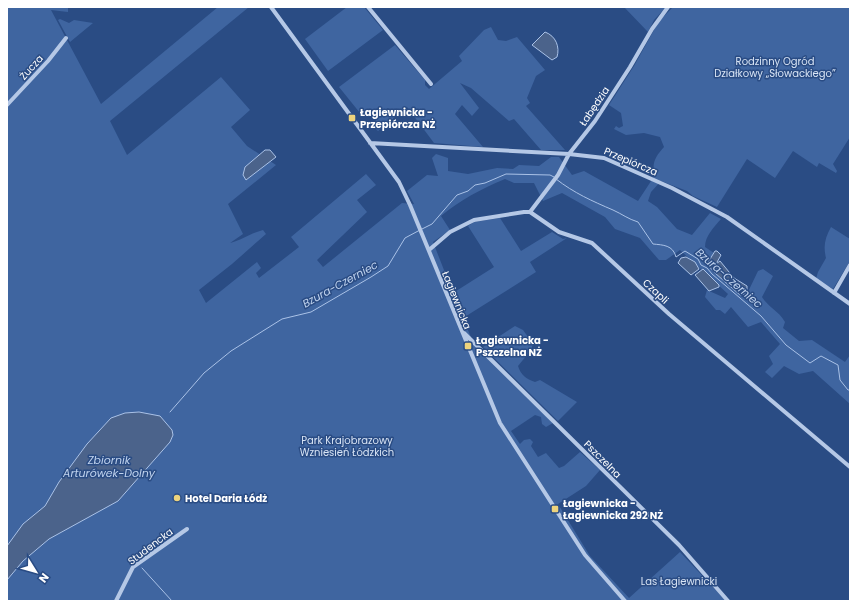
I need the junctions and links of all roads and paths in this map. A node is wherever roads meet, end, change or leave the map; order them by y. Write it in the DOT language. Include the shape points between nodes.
graph roads {
  1 [pos="271,7"];
  2 [pos="368,7"];
  3 [pos="668,7"];
  4 [pos="66,38"];
  5 [pos="431,84"];
  6 [pos="7,105"];
  7 [pos="370,143"];
  8 [pos="569,154"];
  9 [pos="530,212"];
  10 [pos="429,250"];
  11 [pos="850,265"];
  12 [pos="834,293"];
  13 [pos="850,304"];
  14 [pos="462,332"];
  15 [pos="850,467"];
  16 [pos="187,529"];
  17 [pos="116,601"];
  18 [pos="624,601"];
  19 [pos="728,601"];
  1 -- 7 [label="street, Łagiewnicka"];
  2 -- 5 [label="street"];
  3 -- 8 [label="street, Łabędzia" via="595,121"];
  4 -- 6 [label="street, Żucza"];
  7 -- 8 [label="street, Przepiórcza"];
  7 -- 10 [label="street, Łagiewnicka" via="399,182"];
  8 -- 9 [label="street, Łabędzia" via="558,175"];
  8 -- 12 [label="street, Przepiórcza" via="604,158 672,188 727,217"];
  9 -- 10 [label="street" via="474,220 450,232"];
  9 -- 15 [label="street, Czapli" via="560,232 592,243 668,314"];
  10 -- 14 [label="street, Łagiewnicka"];
  11 -- 12 [label="street"];
  12 -- 13 [label="street, Przepiórcza"];
  14 -- 18 [label="street, Łagiewnicka" via="504,430 582,551"];
  14 -- 19 [label="street, Pszczelna" via="679,545"];
  16 -- 17 [label="street, Studencka" via="131,569"];
}
